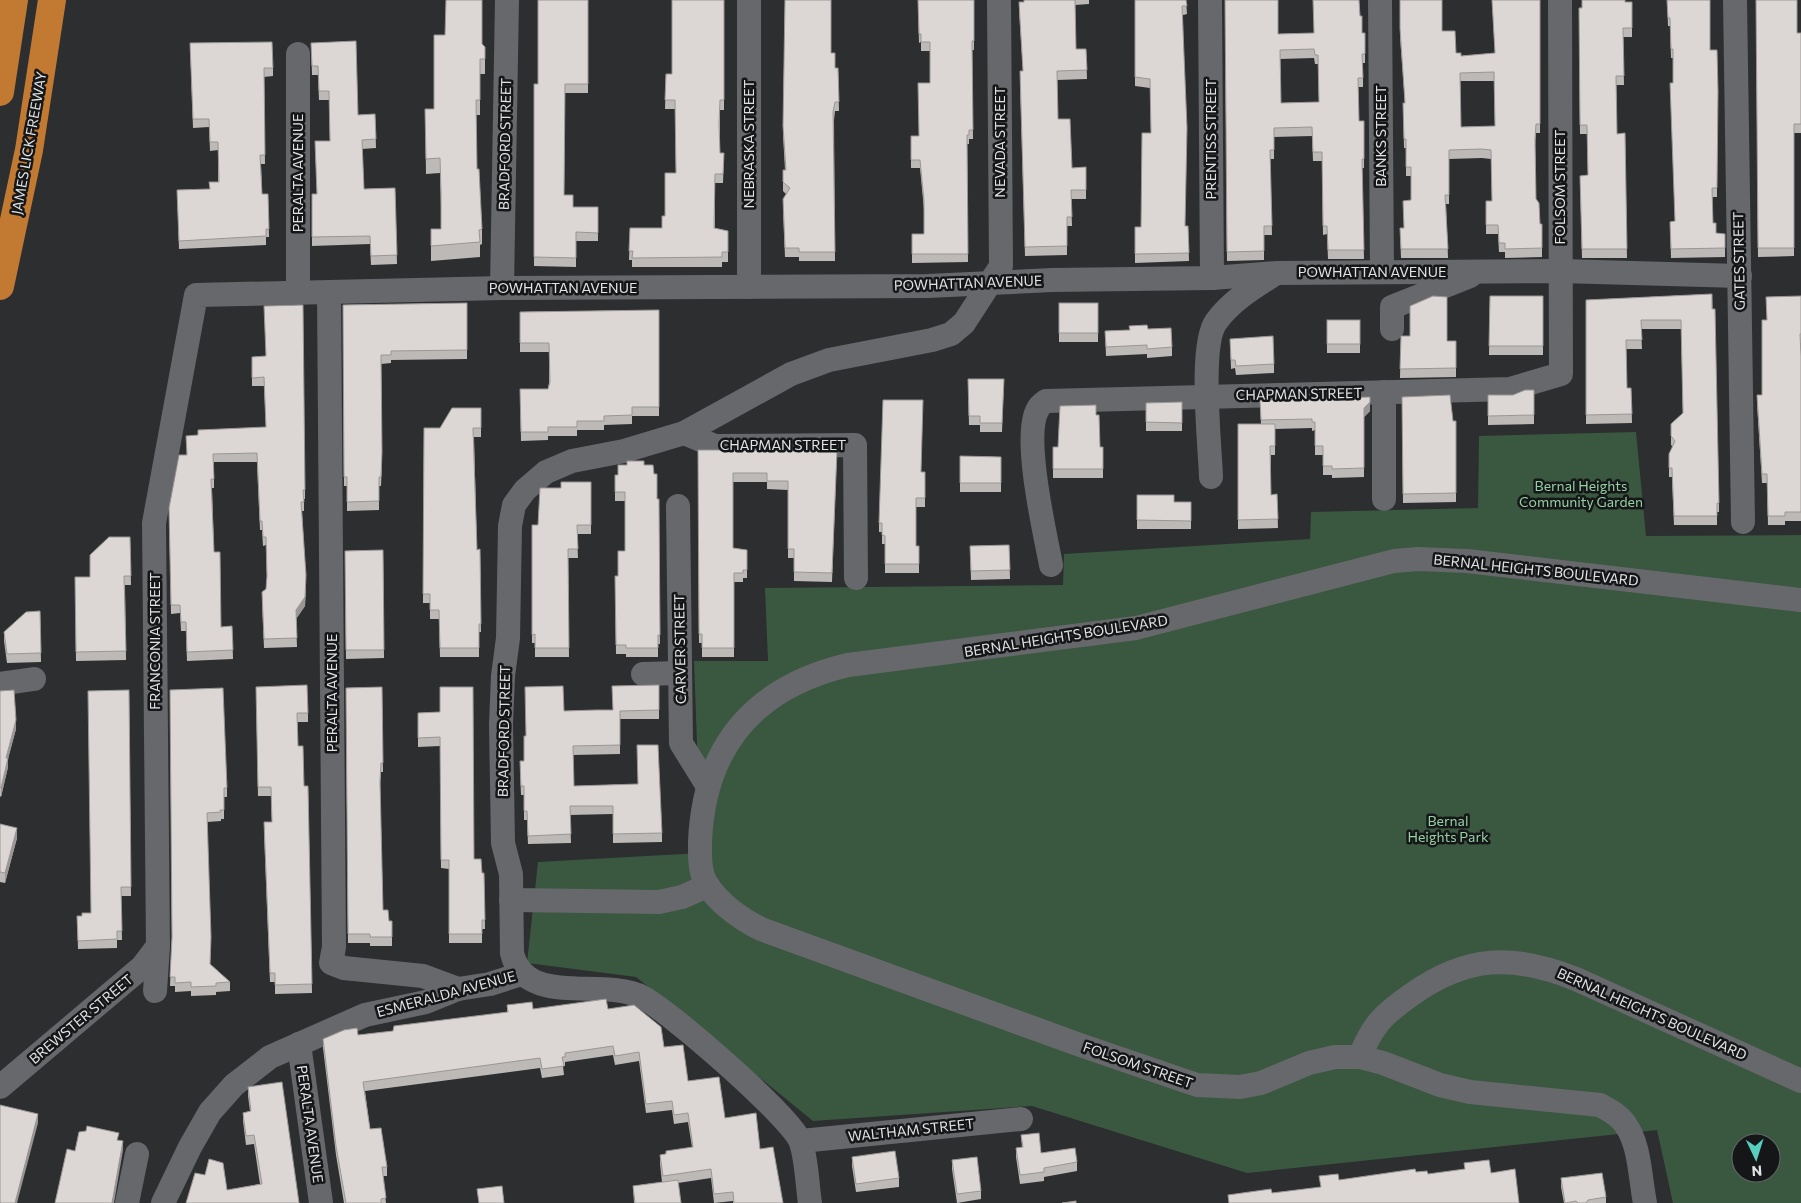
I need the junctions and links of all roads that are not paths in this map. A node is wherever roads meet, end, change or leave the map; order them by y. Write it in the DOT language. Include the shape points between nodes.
graph roads {
  1 [pos="14,0"];
  2 [pos="52,0"];
  3 [pos="507,0"];
  4 [pos="750,0"];
  5 [pos="999,0"];
  6 [pos="1210,0"];
  7 [pos="1380,0"];
  8 [pos="1560,0"];
  9 [pos="1735,0"];
  10 [pos="298,54"];
  11 [pos="0,92"];
  12 [pos="1560,271"];
  13 [pos="1382,272"];
  14 [pos="1481,272"];
  15 [pos="1277,273"];
  16 [pos="1740,276"];
  17 [pos="1212,278"];
  18 [pos="991,282"];
  19 [pos="0,286"];
  20 [pos="502,288"];
  21 [pos="749,288"];
  22 [pos="298,293"];
  23 [pos="330,293"];
  24 [pos="196,295"];
  25 [pos="1392,329"];
  26 [pos="1561,374"];
  27 [pos="1384,392"];
  28 [pos="1208,396"];
  29 [pos="684,434"];
  30 [pos="1211,477"];
  31 [pos="1384,500"];
  32 [pos="678,506"];
  33 [pos="1743,522"];
  34 [pos="1051,565"];
  35 [pos="856,578"];
  36 [pos="1801,600"];
  37 [pos="680,673"];
  38 [pos="643,674"];
  39 [pos="34,679"];
  40 [pos="0,684"];
  41 [pos="707,785"];
  42 [pos="707,886"];
  43 [pos="511,900"];
  44 [pos="158,946"];
  45 [pos="521,974"];
  46 [pos="458,989"];
  47 [pos="155,991"];
  48 [pos="299,1044"];
  49 [pos="1360,1057"];
  50 [pos="1801,1081"];
  51 [pos="0,1087"];
  52 [pos="1020,1119"];
  53 [pos="801,1141"];
  54 [pos="137,1154"];
  55 [pos="127,1203"];
  56 [pos="163,1203"];
  57 [pos="321,1203"];
  58 [pos="810,1203"];
  59 [pos="1646,1203"];
  1 -- 11 [label="highway"];
  2 -- 19 [label="highway, JAMES LICK FREEWAY" via="29,150"];
  3 -- 20 [label="street, BRADFORD STREET"];
  4 -- 21 [label="street, NEBRASKA STREET"];
  5 -- 18 [label="street, NEVADA STREET" via="1000,266"];
  6 -- 17 [label="street, PRENTISS STREET"];
  7 -- 13 [label="street, BANKS STREET"];
  8 -- 12 [label="street, FOLSOM STREET"];
  9 -- 16 [label="street, GATES STREET"];
  10 -- 22 [label="street, PERALTA AVENUE"];
  12 -- 14 [label="street, POWHATTAN AVENUE"];
  12 -- 16 [label="street, POWHATTAN AVENUE"];
  12 -- 26 [label="street, FOLSOM STREET"];
  13 -- 14 [label="street, POWHATTAN AVENUE"];
  13 -- 15 [label="street, POWHATTAN AVENUE"];
  14 -- 25 [label="street" via="1392,308"];
  15 -- 17 [label="street, POWHATTAN AVENUE"];
  15 -- 28 [label="street" via="1242,295 1215,323 1210,334 1207,360"];
  16 -- 33 [label="street, GATES STREET"];
  17 -- 18 [label="street, POWHATTAN AVENUE"];
  18 -- 21 [label="street, POWHATTAN AVENUE"];
  18 -- 29 [label="street" via="964,323 951,334 829,360 791,374"];
  20 -- 21 [label="street, POWHATTAN AVENUE"];
  20 -- 23 [label="street, POWHATTAN AVENUE"];
  22 -- 23 [label="street, POWHATTAN AVENUE"];
  22 -- 24 [label="street, POWHATTAN AVENUE"];
  23 -- 46 [label="street, PERALTA AVENUE" via="334,937 331,963 344,968 423,976"];
  24 -- 44 [label="street, FRANCONIA STREET" via="154,523"];
  26 -- 27 [label="street, CHAPMAN STREET" via="1510,389"];
  27 -- 28 [label="street, CHAPMAN STREET"];
  27 -- 31 [label="street"];
  28 -- 30 [label="street"];
  28 -- 34 [label="street, CHAPMAN STREET" via="1059,399 1046,401 1038,407 1033,425 1034,482"];
  29 -- 35 [label="street, CHAPMAN STREET" via="714,446 855,445"];
  29 -- 43 [label="street, BRADFORD STREET" via="572,461 546,472 525,490 514,505 510,526 508,638 501,724 503,843 511,874"];
  32 -- 37 [label="street, CARVER STREET"];
  36 -- 41 [label="street, BERNAL HEIGHTS BOULEVARD" via="1467,561 1394,561 1136,628 825,670 779,692 756,710 723,748"];
  37 -- 38 [label="street"];
  37 -- 41 [label="street, CARVER STREET" via="681,743"];
  39 -- 40 [label="street"];
  41 -- 42 [label="street, BERNAL HEIGHTS BOULEVARD" via="701,814 700,865"];
  42 -- 43 [label="street" via="659,902"];
  42 -- 49 [label="street, FOLSOM STREET" via="744,921 761,929 1197,1085 1240,1087 1261,1083 1309,1063 1335,1057"];
  43 -- 45 [label="street, BRADFORD STREET" via="512,952"];
  44 -- 47 [label="street, FRANCONIA STREET"];
  44 -- 51 [label="street, BREWSTER STREET" via="142,967"];
  45 -- 46 [label="street, ESMERALDA AVENUE" via="499,982"];
  45 -- 53 [label="street, ESMERALDA AVENUE" via="546,986 624,990 642,996 765,1098"];
  46 -- 48 [label="street, ESMERALDA AVENUE" via="426,1002 365,1015"];
  48 -- 56 [label="street, ESMERALDA AVENUE" via="270,1057 234,1085 210,1112"];
  48 -- 57 [label="street, PERALTA AVENUE"];
  49 -- 50 [label="street, BERNAL HEIGHTS BOULEVARD" via="1375,1026 1386,1012 1431,981 1458,968 1486,962 1516,962 1547,968 1576,979"];
  49 -- 59 [label="street, FOLSOM STREET" via="1470,1092 1600,1105 1614,1113 1632,1137"];
  52 -- 53 [label="street, WALTHAM STREET"];
  53 -- 58 [label="street"];
  54 -- 55 [label="street"];
}
